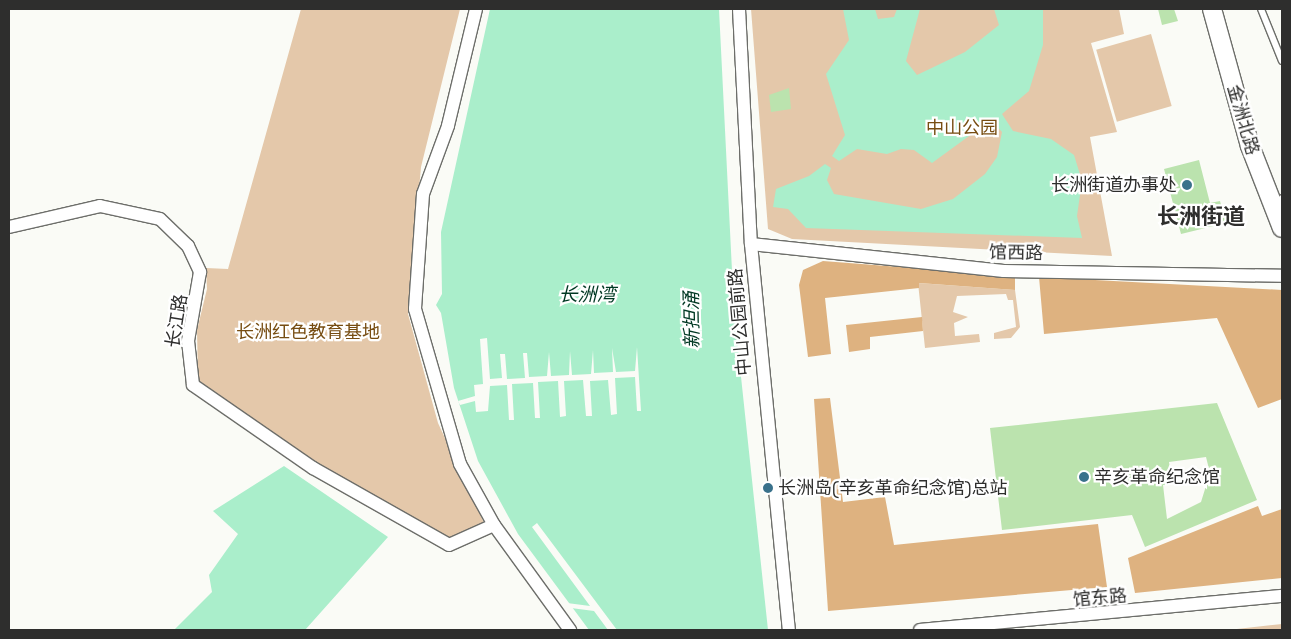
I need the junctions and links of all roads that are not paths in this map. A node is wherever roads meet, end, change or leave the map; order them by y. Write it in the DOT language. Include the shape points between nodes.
graph roads {
  1 [pos="476,9"];
  2 [pos="739,9"];
  3 [pos="1212,9"];
  4 [pos="1261,9"];
  5 [pos="1282,61"];
  6 [pos="1282,198"];
  7 [pos="1279,223"];
  8 [pos="9,227"];
  9 [pos="751,244"];
  10 [pos="1282,276"];
  11 [pos="494,525"];
  12 [pos="1282,596"];
  13 [pos="570,630"];
  14 [pos="789,630"];
  15 [pos="920,630"];
  1 -- 11 [label="street" via="448,126 423,194 415,309 460,464"];
  2 -- 9 [label="street, 中山公园前路"];
  3 -- 7 [label="main road, 金洲北路" via="1250,146"];
  4 -- 5 [label="lane"];
  6 -- 7 [label="lane"];
  8 -- 11 [label="street, 长江路" via="100,206 160,219 188,246 200,272 188,341 193,385 313,468 449,545"];
  9 -- 10 [label="street, 馆西路" via="996,270"];
  9 -- 14 [label="street, 中山公园前路"];
  11 -- 13 [label="street"];
  12 -- 15 [label="street, 馆东路"];
}
